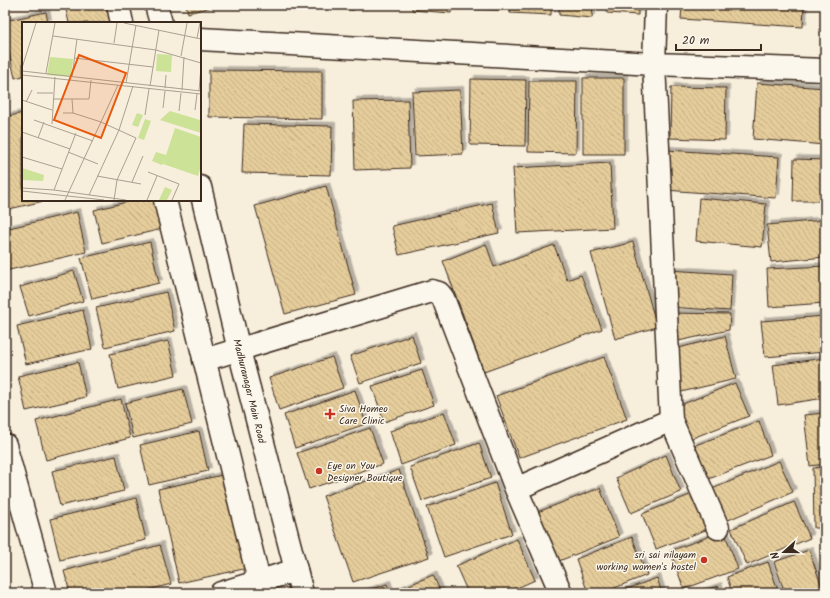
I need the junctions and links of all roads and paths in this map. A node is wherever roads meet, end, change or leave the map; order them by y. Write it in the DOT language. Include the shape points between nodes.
graph roads {
  1 [pos="118,5"];
  2 [pos="156,5"];
  3 [pos="656,5"];
  4 [pos="122,22"];
  5 [pos="161,22"];
  6 [pos="201,39"];
  7 [pos="654,64"];
  8 [pos="825,70"];
  9 [pos="201,191"];
  10 [pos="165,201"];
  11 [pos="239,350"];
  12 [pos="204,360"];
  13 [pos="671,420"];
  14 [pos="5,445"];
  15 [pos="516,489"];
  16 [pos="718,528"];
  17 [pos="296,570"];
  18 [pos="261,588"];
  19 [pos="46,593"];
  20 [pos="220,593"];
  21 [pos="302,593"];
  22 [pos="561,593"];
  1 -- 4 [label="street"];
  2 -- 5 [label="street"];
  3 -- 7 [label="street"];
  6 -- 7 [label="street"];
  7 -- 8 [label="street"];
  7 -- 13 [label="street"];
  9 -- 11 [label="street, Madhuranagar Main Road"];
  10 -- 12 [label="street"];
  11 -- 12 [label="street"];
  11 -- 15 [label="street" via="432,291 439,293"];
  11 -- 17 [label="street, Madhuranagar Main Road"];
  12 -- 18 [label="street"];
  13 -- 15 [label="street"];
  13 -- 16 [label="street"];
  14 -- 19 [label="street"];
  15 -- 22 [label="street"];
  17 -- 18 [label="street"];
  17 -- 21 [label="street, Madhuranagar Main Road"];
  18 -- 20 [label="street"];
}
